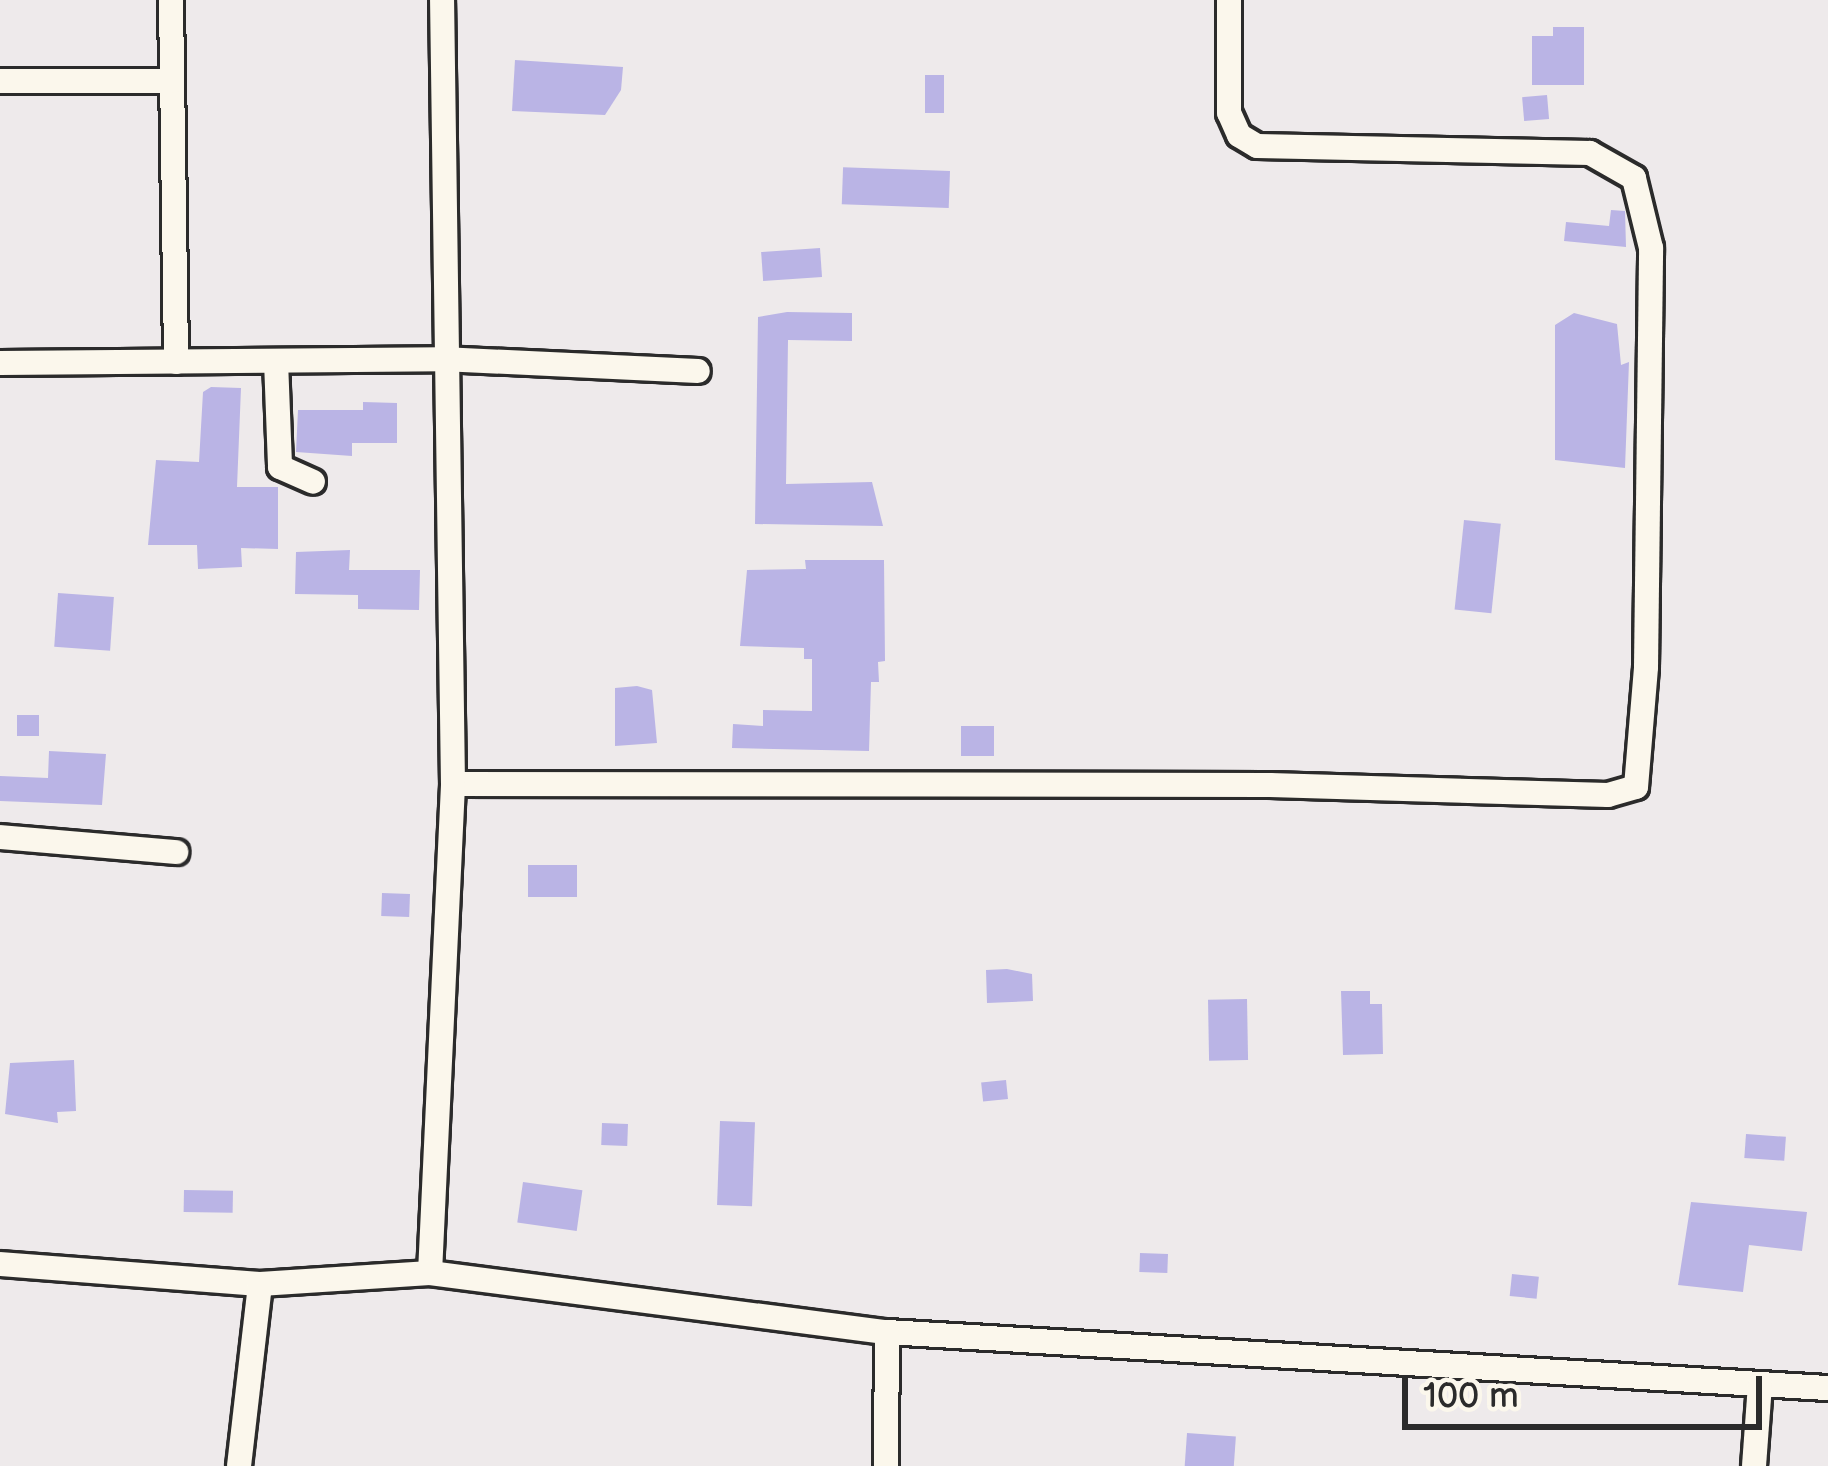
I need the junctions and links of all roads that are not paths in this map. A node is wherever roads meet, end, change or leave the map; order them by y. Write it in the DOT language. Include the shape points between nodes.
graph roads {
  1 [pos="171,0"];
  2 [pos="442,0"];
  3 [pos="1229,0"];
  4 [pos="0,81"];
  5 [pos="172,81"];
  6 [pos="442,359"];
  7 [pos="276,361"];
  8 [pos="176,362"];
  9 [pos="0,363"];
  10 [pos="698,370"];
  11 [pos="313,482"];
  12 [pos="453,784"];
  13 [pos="0,838"];
  14 [pos="176,852"];
  15 [pos="0,1264"];
  16 [pos="430,1273"];
  17 [pos="260,1284"];
  18 [pos="887,1332"];
  19 [pos="1760,1385"];
  20 [pos="1828,1388"];
  21 [pos="239,1466"];
  22 [pos="886,1466"];
  23 [pos="1754,1466"];
  1 -- 5 [label="street"];
  2 -- 6 [label="street"];
  3 -- 12 [label="street" via="1229,112 1238,135 1257,146 1590,153 1634,178 1651,248 1646,667 1636,787 1608,795 1270,785"];
  4 -- 5 [label="street"];
  5 -- 8 [label="street"];
  6 -- 7 [label="street"];
  6 -- 10 [label="street"];
  6 -- 12 [label="street"];
  7 -- 8 [label="street"];
  7 -- 11 [label="street" via="280,467"];
  8 -- 9 [label="street"];
  12 -- 16 [label="street"];
  13 -- 14 [label="street"];
  15 -- 17 [label="street"];
  16 -- 17 [label="street"];
  16 -- 18 [label="street"];
  17 -- 21 [label="street"];
  18 -- 19 [label="street"];
  18 -- 22 [label="street"];
  19 -- 20 [label="street"];
  19 -- 23 [label="street"];
}
